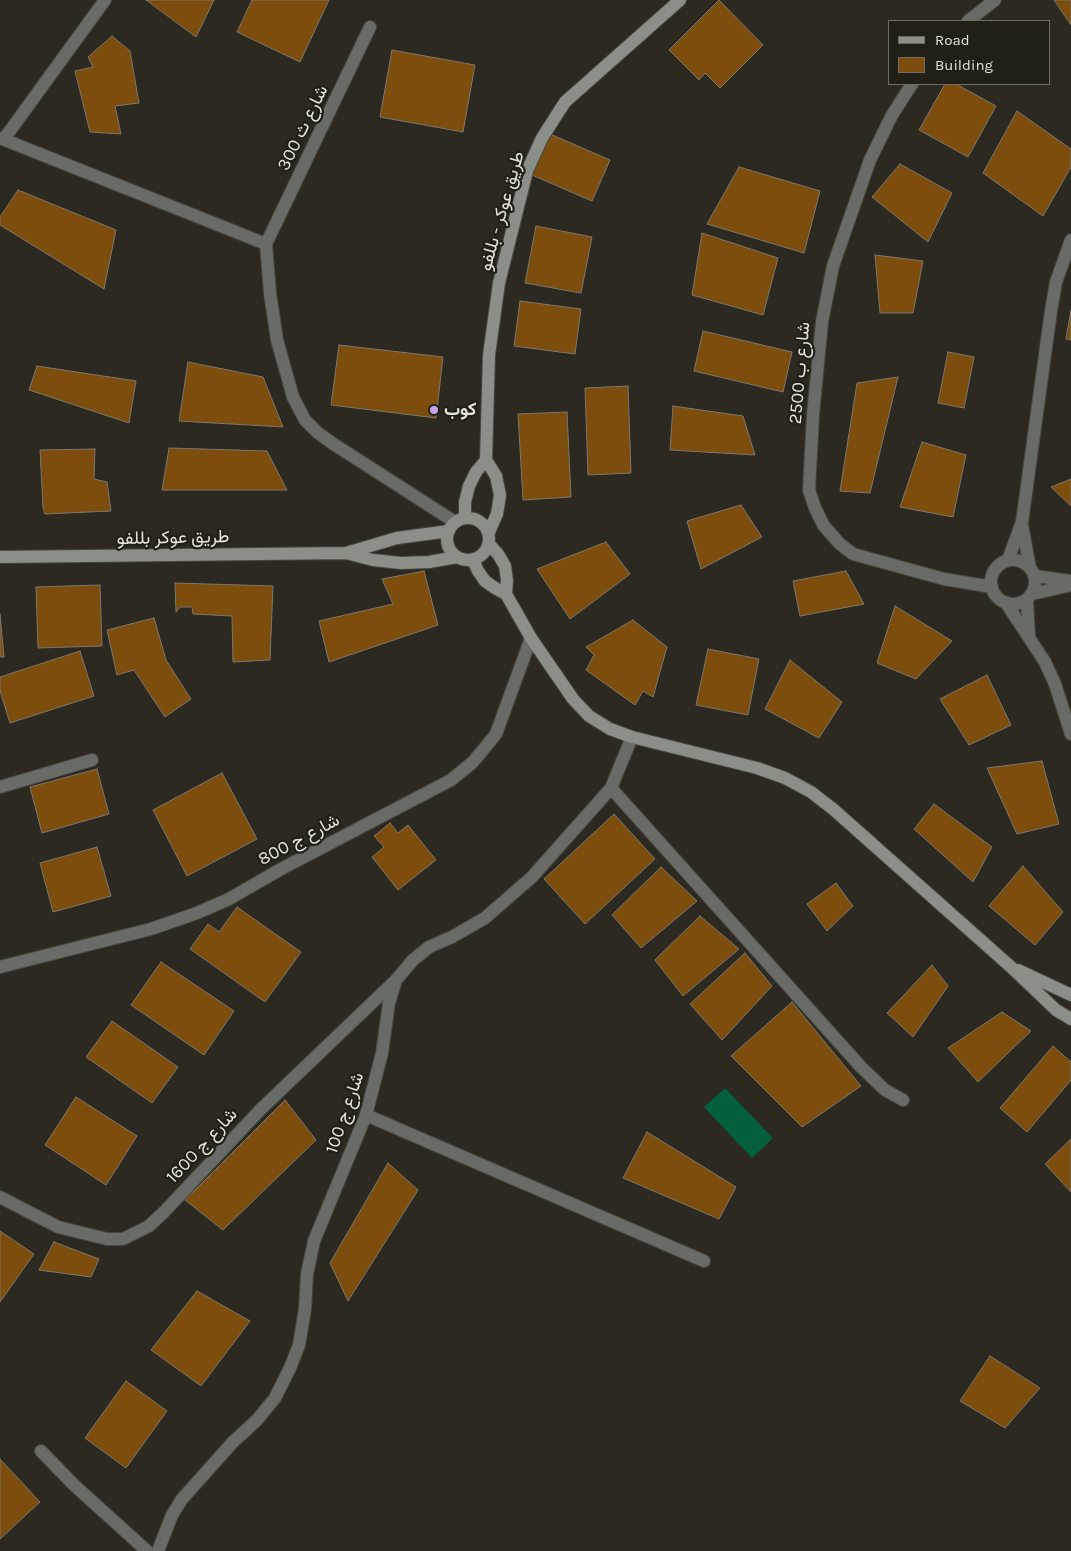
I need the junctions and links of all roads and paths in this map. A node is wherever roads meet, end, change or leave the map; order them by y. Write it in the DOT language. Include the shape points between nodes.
graph roads {
  1 [pos="105,0"];
  2 [pos="680,0"];
  3 [pos="995,0"];
  4 [pos="969,20"];
  5 [pos="370,27"];
  6 [pos="911,85"];
  7 [pos="2,139"];
  8 [pos="1071,240"];
  9 [pos="266,244"];
  10 [pos="486,460"];
  11 [pos="1022,522"];
  12 [pos="456,523"];
  13 [pos="489,538"];
  14 [pos="346,553"];
  15 [pos="0,557"];
  16 [pos="457,557"];
  17 [pos="473,560"];
  18 [pos="1008,560"];
  19 [pos="996,568"];
  20 [pos="1032,572"];
  21 [pos="1071,581"];
  22 [pos="963,582"];
  23 [pos="1071,585"];
  24 [pos="992,587"];
  25 [pos="506,594"];
  26 [pos="1029,597"];
  27 [pos="1006,603"];
  28 [pos="1029,635"];
  29 [pos="531,638"];
  30 [pos="1071,734"];
  31 [pos="632,737"];
  32 [pos="92,760"];
  33 [pos="0,787"];
  34 [pos="612,788"];
  35 [pos="0,967"];
  36 [pos="1011,967"];
  37 [pos="396,980"];
  38 [pos="1071,995"];
  39 [pos="1071,1019"];
  40 [pos="903,1100"];
  41 [pos="366,1115"];
  42 [pos="0,1197"];
  43 [pos="704,1261"];
  44 [pos="41,1451"];
  45 [pos="147,1551"];
  46 [pos="158,1551"];
  1 -- 7 [label="street"];
  2 -- 10 [label="street, طريق عوكر - بللفو" via="565,102 542,138 527,171 499,283 489,355"];
  3 -- 4 [label="street"];
  5 -- 9 [label="street, شارع ث 300"];
  6 -- 22 [label="street, شارع ب 2500" via="870,160 833,266 822,322 809,490 824,526 853,554"];
  7 -- 9 [label="street"];
  8 -- 11 [label="street" via="1056,282"];
  9 -- 12 [label="street" via="277,340 293,397 305,420 335,445"];
  10 -- 12 [label="street" via="469,486"];
  10 -- 13 [label="street, طريق عوكر - بللفو" via="496,476 500,495"];
  11 -- 18 [label="street"];
  11 -- 20 [label="street"];
  12 -- 13 [label="street" via="475,518 484,524"];
  12 -- 14 [label="street, طريق عوكر بللفو"];
  12 -- 16 [label="street" via="447,540"];
  13 -- 17 [label="street" via="486,551"];
  13 -- 25 [label="street" via="505,566"];
  14 -- 15 [label="street, طريق عوكر بللفو"];
  14 -- 16 [label="street, طريق عوكر بللفو" via="401,563"];
  16 -- 17 [label="street"];
  17 -- 25 [label="street" via="485,581"];
  18 -- 19 [label="street"];
  18 -- 20 [label="street" via="1023,562"];
  19 -- 22 [label="street"];
  19 -- 24 [label="street"];
  20 -- 21 [label="street"];
  20 -- 26 [label="street" via="1036,584"];
  22 -- 24 [label="street, شارع ب 2500"];
  23 -- 26 [label="street"];
  24 -- 27 [label="street" via="994,594"];
  25 -- 29 [label="street"];
  26 -- 27 [label="street" via="1014,604"];
  26 -- 28 [label="street"];
  27 -- 28 [label="street"];
  28 -- 30 [label="street" via="1055,684"];
  29 -- 31 [label="street" via="573,699 589,716"];
  29 -- 35 [label="street, شارع ج 800" via="496,734 473,762 451,780 230,899 197,913 151,929"];
  31 -- 34 [label="street, شارع ج 100"];
  31 -- 36 [label="street" via="757,768 811,792"];
  32 -- 33 [label="street"];
  34 -- 37 [label="street, شارع ج 100" via="532,877 505,902 485,918 429,947"];
  34 -- 40 [label="street" via="860,1067 885,1090"];
  36 -- 38 [label="street"];
  36 -- 39 [label="street" via="1056,1010"];
  37 -- 41 [label="street, شارع ج 100"];
  37 -- 42 [label="street, شارع ج 1600" via="261,1109 149,1226 122,1239 107,1240 58,1227"];
  41 -- 43 [label="street"];
  41 -- 46 [label="street, شارع ج 100" via="314,1241 299,1344 290,1368 275,1398 257,1420 182,1499"];
  44 -- 45 [label="street"];
}
